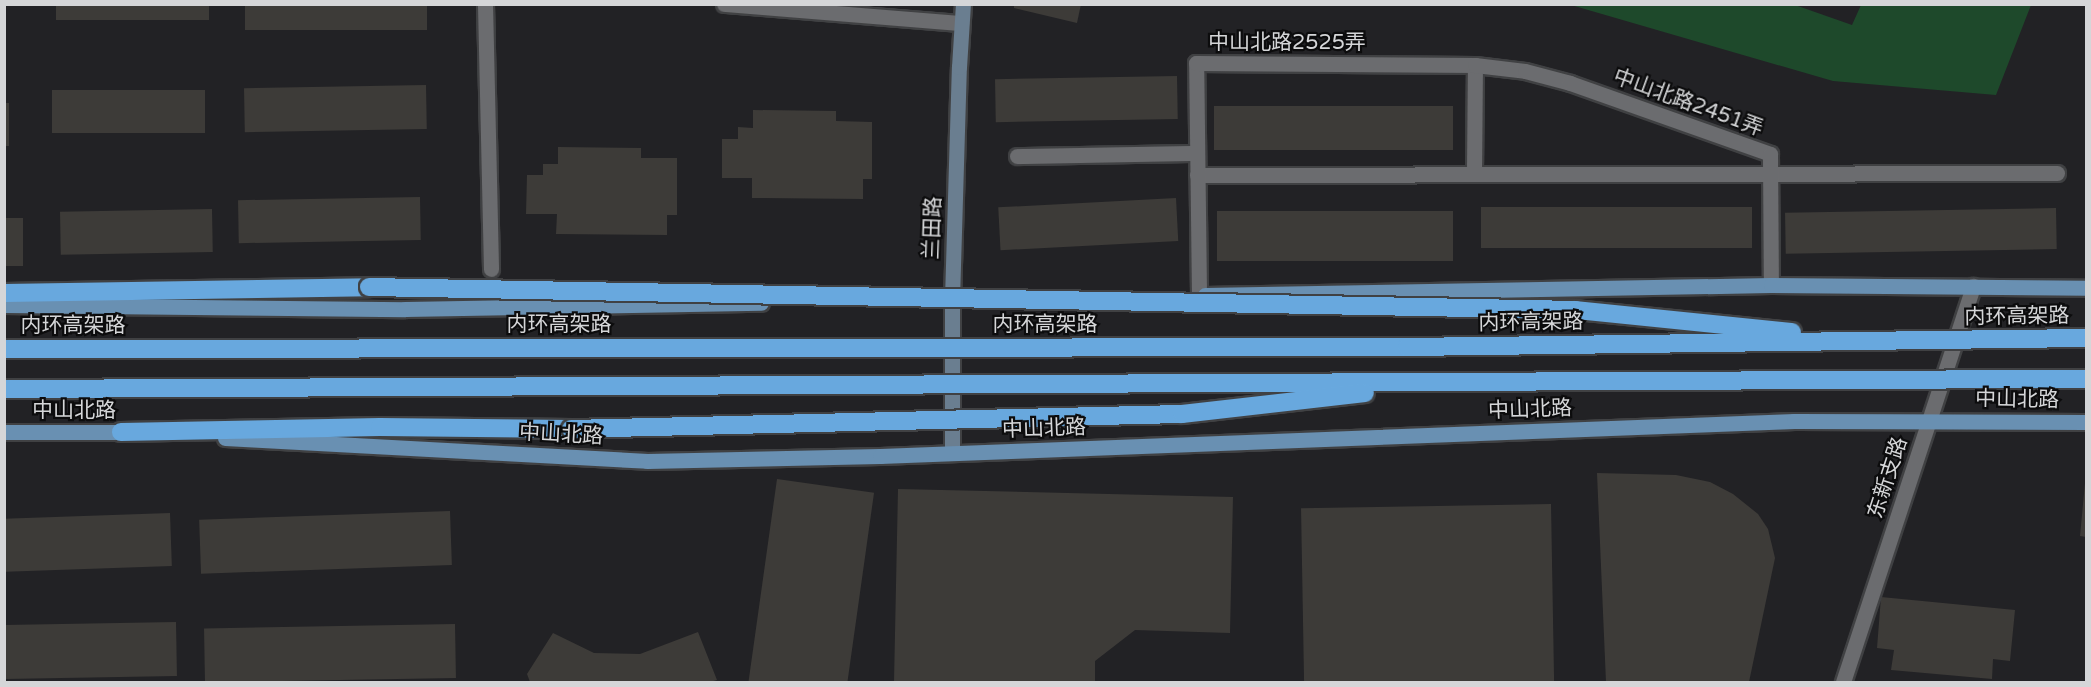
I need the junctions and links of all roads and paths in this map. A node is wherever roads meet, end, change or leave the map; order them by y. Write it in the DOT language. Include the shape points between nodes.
graph roads {
  1 [pos="485,4"];
  2 [pos="723,4"];
  3 [pos="963,4"];
  4 [pos="961,23"];
  5 [pos="1475,65"];
  6 [pos="1570,83"];
  7 [pos="1197,153"];
  8 [pos="1017,156"];
  9 [pos="2057,173"];
  10 [pos="1474,174"];
  11 [pos="1770,174"];
  12 [pos="1197,175"];
  13 [pos="491,268"];
  14 [pos="1771,285"];
  15 [pos="1973,286"];
  16 [pos="2086,288"];
  17 [pos="4,293"];
  18 [pos="1199,295"];
  19 [pos="952,299"];
  20 [pos="4,305"];
  21 [pos="2086,338"];
  22 [pos="1874,341"];
  23 [pos="4,349"];
  24 [pos="2086,379"];
  25 [pos="1456,383"];
  26 [pos="4,389"];
  27 [pos="1929,420"];
  28 [pos="2086,422"];
  29 [pos="4,432"];
  30 [pos="121,432"];
  31 [pos="952,453"];
  32 [pos="1843,682"];
  1 -- 13 [label="street"];
  2 -- 4 [label="street"];
  3 -- 4 [label="street, 兰田路"];
  4 -- 19 [label="street, 兰田路"];
  5 -- 6 [label="street, 中山北路2525弄" via="1525,71"];
  5 -- 7 [label="street, 中山北路2525弄" via="1196,63"];
  5 -- 10 [label="street"];
  6 -- 11 [label="street, 中山北路2451弄" via="1770,154"];
  7 -- 8 [label="street"];
  7 -- 12 [label="street, 中山北路2525弄"];
  9 -- 11 [label="street"];
  10 -- 11 [label="street"];
  10 -- 12 [label="street"];
  11 -- 14 [label="street, 中山北路2451弄"];
  12 -- 18 [label="street, 中山北路2525弄"];
  14 -- 15 [label="main road"];
  14 -- 18 [label="main road"];
  15 -- 16 [label="main road"];
  15 -- 27 [label="street, 东新支路"];
  17 -- 22 [label="highway, bridge" via="369,288 1576,310"];
  18 -- 19 [label="main road"];
  19 -- 20 [label="main road" via="405,309"];
  19 -- 31 [label="street, 兰田路"];
  21 -- 22 [label="highway, 内环高架路, bridge"];
  22 -- 23 [label="highway, 内环高架路, bridge" via="1407,347"];
  24 -- 25 [label="highway, bridge"];
  25 -- 26 [label="highway, bridge"];
  25 -- 30 [label="highway, bridge" via="1182,414 571,429 380,427"];
  27 -- 28 [label="main road, 中山北路"];
  27 -- 31 [label="main road, 中山北路" via="1794,421"];
  27 -- 32 [label="street, 东新支路"];
  29 -- 30 [label="main road, 中山北路"];
  30 -- 31 [label="main road, 中山北路" via="647,461"];
}
